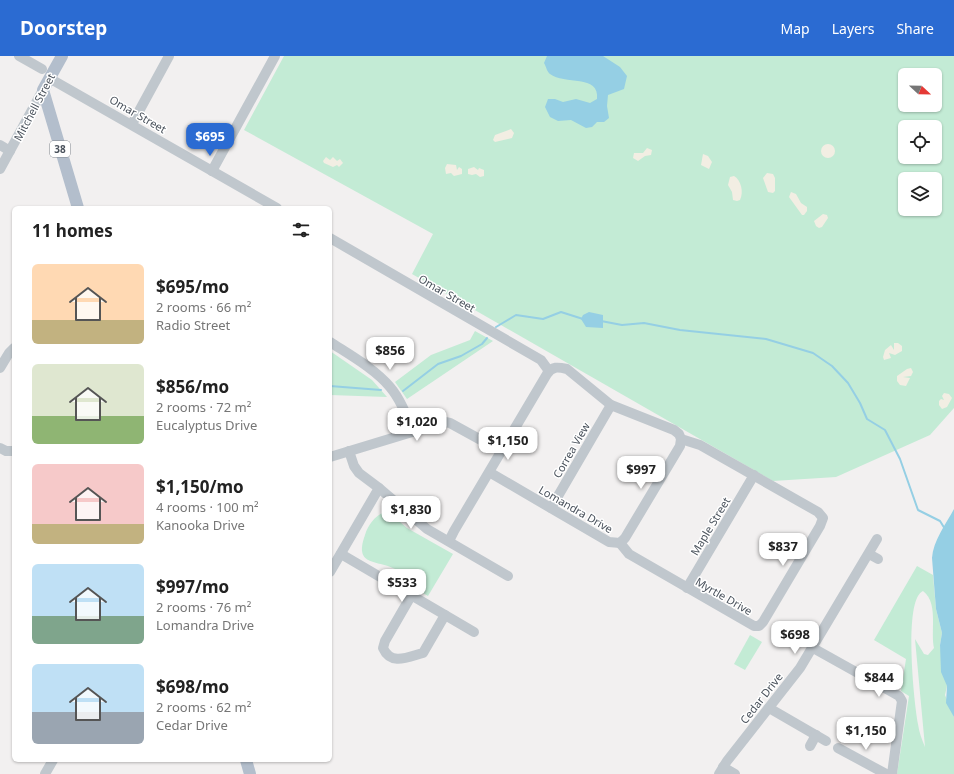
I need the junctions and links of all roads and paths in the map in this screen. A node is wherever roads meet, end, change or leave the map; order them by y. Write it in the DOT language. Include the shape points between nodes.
graph roads {
  1 [pos="19,56"];
  2 [pos="169,56"];
  3 [pos="275,56"];
  4 [pos="60,59"];
  5 [pos="45,73"];
  6 [pos="43,90"];
  7 [pos="28,118"];
  8 [pos="52,123"];
  9 [pos="132,124"];
  10 [pos="0,145"];
  11 [pos="10,151"];
  12 [pos="0,169"];
  13 [pos="212,171"];
  14 [pos="77,206"];
  15 [pos="273,206"];
  16 [pos="332,239"];
  17 [pos="332,343"];
  18 [pos="12,350"];
  19 [pos="0,368"];
  20 [pos="549,371"];
  21 [pos="612,404"];
  22 [pos="413,432"];
  23 [pos="681,439"];
  24 [pos="0,448"];
  25 [pos="12,451"];
  26 [pos="349,451"];
  27 [pos="501,451"];
  28 [pos="332,456"];
  29 [pos="489,472"];
  30 [pos="754,475"];
  31 [pos="379,488"];
  32 [pos="551,508"];
  33 [pos="877,539"];
  34 [pos="449,541"];
  35 [pos="620,543"];
  36 [pos="341,554"];
  37 [pos="332,569"];
  38 [pos="508,576"];
  39 [pos="687,588"];
  40 [pos="411,596"];
  41 [pos="444,615"];
  42 [pos="474,632"];
  43 [pos="813,648"];
  44 [pos="769,708"];
  45 [pos="816,736"];
  46 [pos="826,741"];
  47 [pos="810,746"];
  48 [pos="838,748"];
  49 [pos="52,762"];
  50 [pos="247,762"];
  51 [pos="721,770"];
  52 [pos="45,774"];
  53 [pos="250,774"];
  54 [pos="735,774"];
  55 [pos="886,774"];
  56 [pos="892,774"];
  1 -- 5 [label="street, Omar Street"];
  2 -- 9 [label="street"];
  3 -- 13 [label="street"];
  4 -- 5 [label="main road, Mitchell Street"];
  5 -- 6 [label="main road, Mitchell Street"];
  5 -- 9 [label="street, Omar Street"];
  6 -- 7 [label="street, Mitchell Street"];
  6 -- 8 [label="main road, 38"];
  7 -- 8 [label="street" via="33,113 40,112"];
  7 -- 11 [label="street, Mitchell Street"];
  8 -- 14 [label="main road, 38"];
  9 -- 13 [label="street, Omar Street"];
  10 -- 11 [label="street"];
  11 -- 12 [label="street, Mitchell Street"];
  13 -- 15 [label="street, Omar Street"];
  16 -- 20 [label="street, Omar Street" via="541,360"];
  17 -- 22 [label="street" via="379,376 390,387 401,404"];
  18 -- 19 [label="street"];
  20 -- 21 [label="street" via="556,367 566,369"];
  20 -- 27 [label="street"];
  21 -- 23 [label="street" via="674,430 680,434"];
  21 -- 32 [label="street, Correa View"];
  22 -- 26 [label="street"];
  22 -- 27 [label="street" via="445,422 450,423"];
  23 -- 30 [label="street, Myrtle Drive" via="700,445"];
  23 -- 35 [label="street, Lomandra Drive" via="680,446"];
  24 -- 25 [label="street"];
  26 -- 28 [label="street"];
  26 -- 31 [label="street" via="359,473"];
  27 -- 29 [label="street"];
  29 -- 32 [label="street, Lomandra Drive"];
  29 -- 34 [label="street"];
  30 -- 39 [label="street, Maple Street"];
  30 -- 39 [label="street, Myrtle Drive" via="818,512 822,518 820,526 759,626 749,624"];
  31 -- 34 [label="street" via="426,529"];
  31 -- 36 [label="street"];
  32 -- 35 [label="street, Lomandra Drive" via="609,542"];
  33 -- 43 [label="street, Cedar Drive" via="873,556"];
  34 -- 38 [label="street"];
  35 -- 39 [label="street, Myrtle Drive" via="629,554"];
  36 -- 37 [label="street"];
  36 -- 40 [label="street"];
  40 -- 41 [label="street"];
  40 -- 41 [label="street" via="385,642 383,648 390,658 397,660 423,653"];
  41 -- 42 [label="street"];
  43 -- 44 [label="street, Cedar Drive"];
  43 -- 56 [label="street" via="899,696 902,701"];
  44 -- 45 [label="street"];
  44 -- 51 [label="street, Cedar Drive"];
  45 -- 46 [label="street"];
  45 -- 47 [label="street"];
  48 -- 55 [label="street"];
  49 -- 52 [label="street"];
  50 -- 53 [label="main road"];
  51 -- 54 [label="street"];
}
